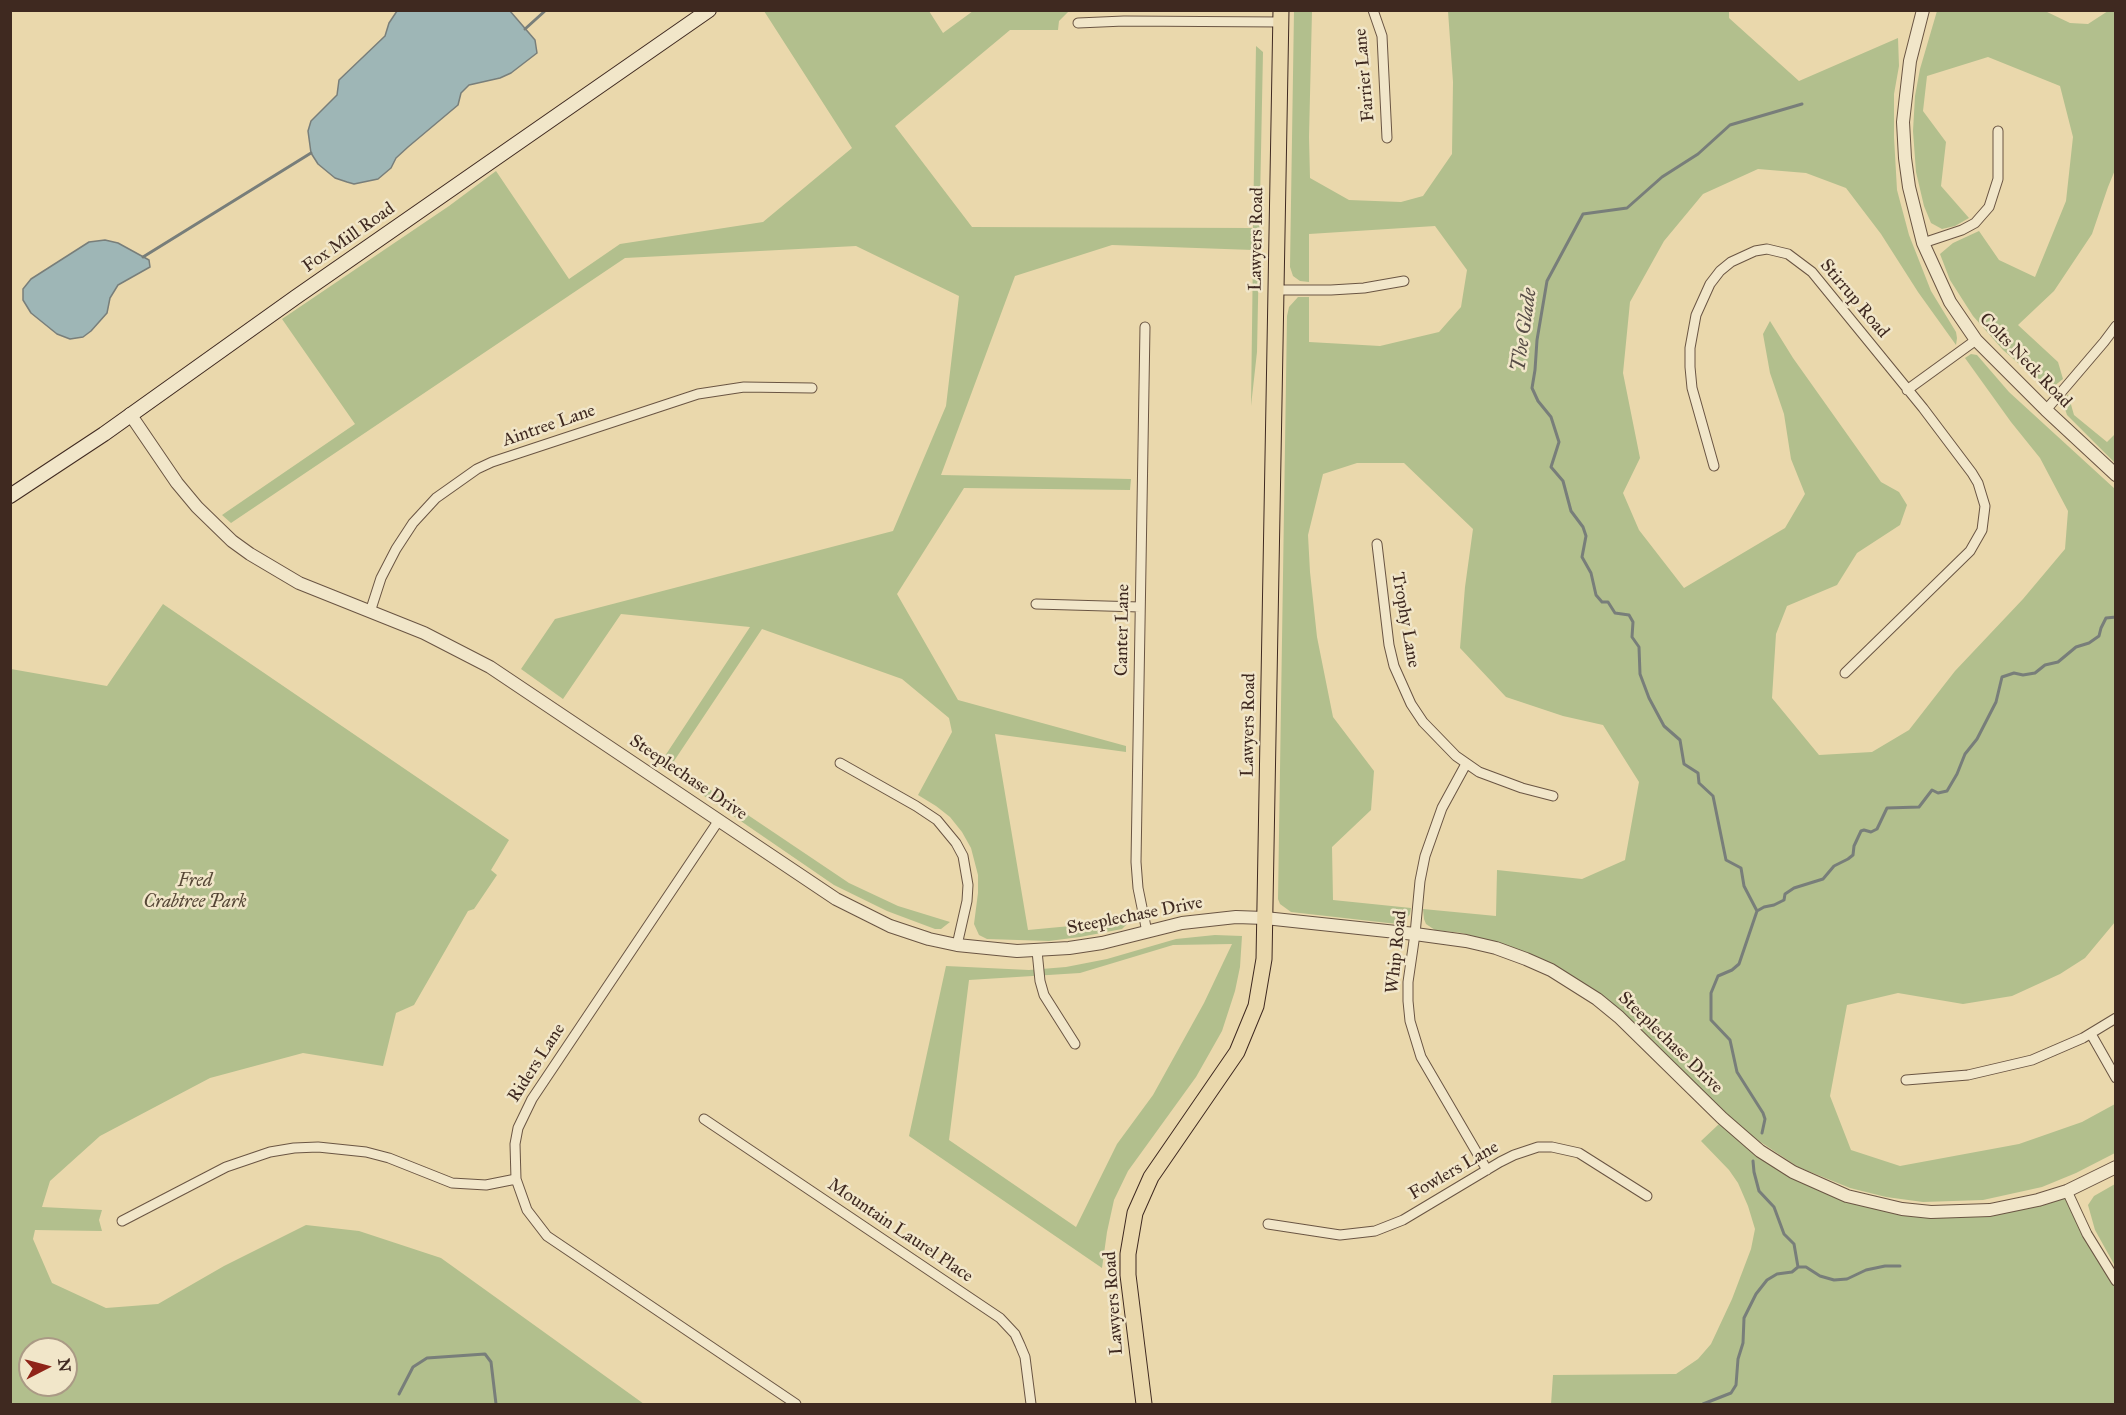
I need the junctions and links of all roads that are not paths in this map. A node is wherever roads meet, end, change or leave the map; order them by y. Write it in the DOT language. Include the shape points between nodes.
graph roads {
  1 [pos="709,10"];
  2 [pos="1373,10"];
  3 [pos="1923,10"];
  4 [pos="1281,16"];
  5 [pos="1078,23"];
  6 [pos="1998,131"];
  7 [pos="1387,138"];
  8 [pos="1923,243"];
  9 [pos="1404,281"];
  10 [pos="1276,290"];
  11 [pos="2115,326"];
  12 [pos="1145,327"];
  13 [pos="1976,340"];
  14 [pos="812,388"];
  15 [pos="1907,390"];
  16 [pos="2046,410"];
  17 [pos="130,414"];
  18 [pos="1713,466"];
  19 [pos="2115,475"];
  20 [pos="10,496"];
  21 [pos="1377,544"];
  22 [pos="1036,604"];
  23 [pos="1140,607"];
  24 [pos="370,612"];
  25 [pos="1845,673"];
  26 [pos="840,763"];
  27 [pos="1466,764"];
  28 [pos="1553,796"];
  29 [pos="719,820"];
  30 [pos="1265,918"];
  31 [pos="1147,932"];
  32 [pos="1415,934"];
  33 [pos="957,945"];
  34 [pos="1037,951"];
  35 [pos="2115,1018"];
  36 [pos="2091,1034"];
  37 [pos="1075,1044"];
  38 [pos="2115,1078"];
  39 [pos="1905,1080"];
  40 [pos="704,1119"];
  41 [pos="2115,1167"];
  42 [pos="1487,1170"];
  43 [pos="516,1179"];
  44 [pos="2067,1191"];
  45 [pos="1647,1196"];
  46 [pos="122,1221"];
  47 [pos="1268,1224"];
  48 [pos="2115,1281"];
  49 [pos="796,1404"];
  50 [pos="1031,1404"];
  51 [pos="1144,1404"];
  1 -- 17 [label="main road, Fox Mill Road"];
  2 -- 7 [label="street, Farrier Lane" via="1382,36"];
  3 -- 8 [label="street, Colts Neck Road" via="1910,61 1903,122 1909,187"];
  4 -- 5 [label="street"];
  4 -- 10 [label="main road, Lawyers Road"];
  6 -- 8 [label="street" via="1998,179 1989,207 1975,223"];
  8 -- 13 [label="street, Colts Neck Road" via="1950,302"];
  9 -- 10 [label="street" via="1342,289"];
  10 -- 30 [label="main road, Lawyers Road"];
  11 -- 16 [label="street"];
  12 -- 23 [label="street, Canter Lane"];
  13 -- 15 [label="street"];
  13 -- 16 [label="street, Colts Neck Road"];
  14 -- 24 [label="street, Aintree Lane" via="744,387 698,394 477,469 436,498 413,523 381,578"];
  15 -- 18 [label="street, Stirrup Road" via="1800,261 1777,250 1742,255 1710,284 1692,331 1692,388"];
  15 -- 25 [label="street, Stirrup Road" via="1978,483 1985,506 1983,524 1970,551"];
  16 -- 19 [label="street, Colts Neck Road"];
  17 -- 20 [label="main road, Fox Mill Road"];
  17 -- 24 [label="street, Steeplechase Drive" via="177,483 232,541 282,575"];
  21 -- 27 [label="street, Trophy Lane" via="1389,645 1402,687 1423,722"];
  22 -- 23 [label="street"];
  23 -- 31 [label="street, Canter Lane" via="1136,862"];
  24 -- 29 [label="street, Steeplechase Drive" via="442,641 490,667"];
  26 -- 33 [label="street" via="937,820 956,843 968,885"];
  27 -- 28 [label="street, Trophy Lane" via="1494,778"];
  27 -- 32 [label="street, Whip Road" via="1442,808 1425,856"];
  29 -- 33 [label="street, Steeplechase Drive" via="864,914 901,930"];
  29 -- 43 [label="street, Riders Lane" via="524,1113 515,1144"];
  30 -- 31 [label="street, Steeplechase Drive" via="1208,919"];
  30 -- 32 [label="street, Steeplechase Drive"];
  30 -- 51 [label="main road, Lawyers Road" via="1261,983 1248,1028 1226,1071 1151,1177 1132,1223 1128,1275"];
  31 -- 34 [label="street, Steeplechase Drive" via="1102,943"];
  32 -- 42 [label="street, Whip Road" via="1408,982 1414,1039"];
  32 -- 44 [label="street, Steeplechase Drive" via="1496,948 1574,984 1619,1017 1760,1151 1821,1186 1874,1203 1931,1212 1990,1210"];
  33 -- 34 [label="street, Steeplechase Drive"];
  34 -- 37 [label="street" via="1044,995"];
  35 -- 36 [label="street"];
  36 -- 38 [label="street"];
  36 -- 39 [label="street" via="2059,1050 2000,1069"];
  40 -- 50 [label="street, Mountain Laurel Place" via="1000,1318 1015,1334 1025,1357"];
  41 -- 44 [label="street, Steeplechase Drive"];
  42 -- 45 [label="street, Fowlers Lane" via="1529,1149 1567,1148 1592,1159"];
  42 -- 47 [label="street, Fowlers Lane" via="1403,1220 1375,1231 1340,1235"];
  43 -- 46 [label="street" via="486,1185 452,1184 366,1152 294,1148 226,1167"];
  43 -- 49 [label="street, Riders Lane" via="527,1209 554,1241"];
  44 -- 48 [label="street"];
}
